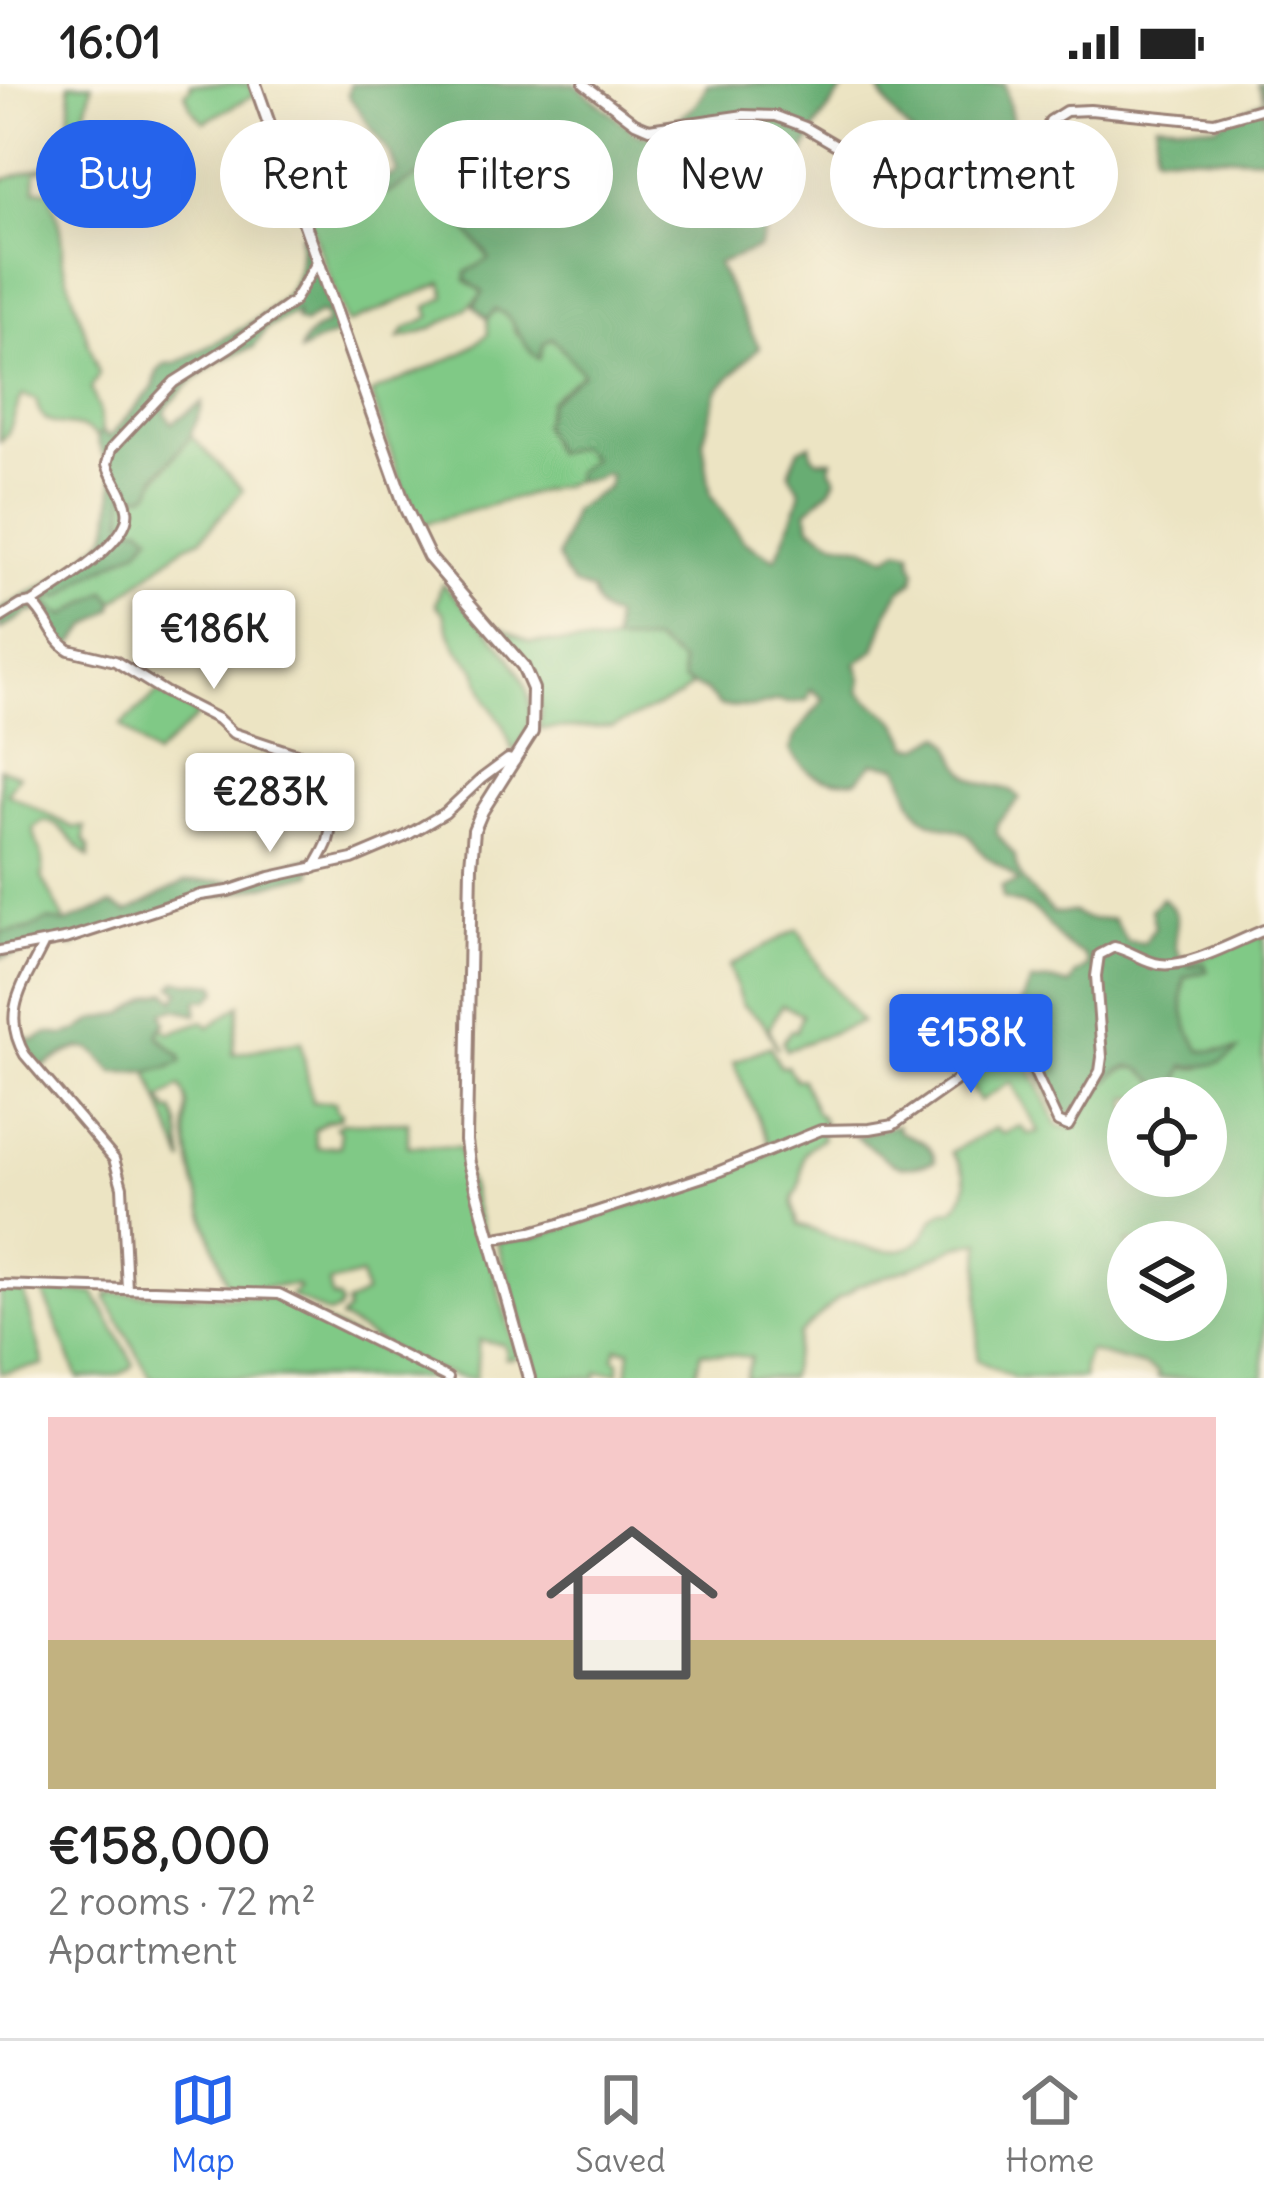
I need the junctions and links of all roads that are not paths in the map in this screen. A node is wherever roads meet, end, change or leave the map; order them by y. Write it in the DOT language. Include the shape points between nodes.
graph roads {
  1 [pos="255,84"];
  2 [pos="584,84"];
  3 [pos="1264,107"];
  4 [pos="318,261"];
  5 [pos="32,603"];
  6 [pos="0,618"];
  7 [pos="516,761"];
  8 [pos="314,868"];
  9 [pos="1264,930"];
  10 [pos="44,944"];
  11 [pos="0,951"];
  12 [pos="490,1239"];
  13 [pos="0,1285"];
  14 [pos="127,1289"];
  15 [pos="448,1378"];
  16 [pos="529,1378"];
  1 -- 4 [label="main road"];
  2 -- 3 [label="street" via="649,129 776,116 961,211 1021,182 1037,166 1050,121 1066,111 1214,122"];
  4 -- 5 [label="street" via="293,302 174,382 111,449 107,464 127,525"];
  4 -- 7 [label="main road" via="429,556 532,683 532,733"];
  5 -- 6 [label="street"];
  5 -- 8 [label="street" via="69,650 115,661 232,733 320,762 330,836"];
  7 -- 8 [label="street" via="503,761 417,830"];
  7 -- 12 [label="main road" via="477,821 471,865 466,1141"];
  8 -- 10 [label="street"];
  9 -- 12 [label="street" via="1172,964 1114,947 1099,955 1100,1071 1069,1126 1058,1122 1031,1064 1002,1049 892,1125 821,1130 715,1173"];
  10 -- 11 [label="street"];
  10 -- 14 [label="street" via="10,1025 25,1055 114,1159"];
  12 -- 16 [label="main road"];
  13 -- 14 [label="street"];
  14 -- 15 [label="street" via="279,1294"];
}
